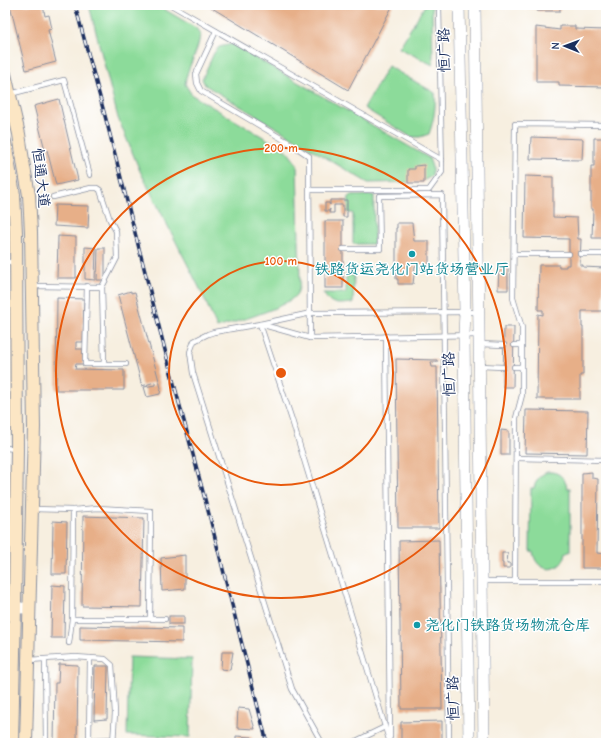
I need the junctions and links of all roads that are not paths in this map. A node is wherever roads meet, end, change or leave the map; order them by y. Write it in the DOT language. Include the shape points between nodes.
graph roads {
  1 [pos="171,5"];
  2 [pos="439,5"];
  3 [pos="459,5"];
  4 [pos="475,5"];
  5 [pos="216,31"];
  6 [pos="5,74"];
  7 [pos="10,94"];
  8 [pos="606,125"];
  9 [pos="5,142"];
  10 [pos="442,160"];
  11 [pos="90,175"];
  12 [pos="310,190"];
  13 [pos="53,197"];
  14 [pos="343,249"];
  15 [pos="514,254"];
  16 [pos="569,254"];
  17 [pos="580,254"];
  18 [pos="606,254"];
  19 [pos="11,262"];
  20 [pos="32,286"];
  21 [pos="87,286"];
  22 [pos="102,287"];
  23 [pos="444,312"];
  24 [pos="465,312"];
  25 [pos="479,312"];
  26 [pos="311,313"];
  27 [pos="260,324"];
  28 [pos="464,335"];
  29 [pos="386,336"];
  30 [pos="444,336"];
  31 [pos="310,338"];
  32 [pos="479,340"];
  33 [pos="504,345"];
  34 [pos="514,345"];
  35 [pos="522,345"];
  36 [pos="104,364"];
  37 [pos="126,364"];
  38 [pos="480,366"];
  39 [pos="503,367"];
  40 [pos="514,367"];
  41 [pos="522,367"];
  42 [pos="11,448"];
  43 [pos="516,458"];
  44 [pos="606,460"];
  45 [pos="32,509"];
  46 [pos="73,510"];
  47 [pos="482,581"];
  48 [pos="515,581"];
  49 [pos="606,581"];
  50 [pos="10,608"];
  51 [pos="29,608"];
  52 [pos="72,618"];
  53 [pos="150,618"];
  54 [pos="165,619"];
  55 [pos="69,643"];
  56 [pos="90,658"];
  57 [pos="28,660"];
  58 [pos="45,660"];
  59 [pos="9,712"];
  60 [pos="385,727"];
  61 [pos="90,741"];
  62 [pos="113,741"];
  63 [pos="12,743"];
  64 [pos="26,743"];
  65 [pos="46,743"];
  66 [pos="322,743"];
  67 [pos="352,743"];
  68 [pos="390,743"];
  69 [pos="449,743"];
  70 [pos="469,743"];
  71 [pos="484,743"];
  1 -- 5 [label="lane"];
  2 -- 10 [label="lane"];
  3 -- 24 [label="street, 恒广路"];
  4 -- 25 [label="street, 恒广路"];
  5 -- 10 [label="lane"];
  5 -- 12 [label="lane" via="196,74 201,91 309,156"];
  6 -- 7 [label="main road, 恒通大道"];
  7 -- 11 [label="lane" via="64,80"];
  7 -- 20 [label="main road, 恒通大道" via="29,195"];
  8 -- 15 [label="lane" via="515,124"];
  9 -- 19 [label="main road, 恒通大道" via="14,195"];
  10 -- 12 [label="lane" via="442,172 430,190"];
  12 -- 26 [label="lane"];
  13 -- 22 [label="lane" via="91,188 100,190 116,231 116,258"];
  14 -- 23 [label="lane" via="380,249 379,196 442,195"];
  15 -- 16 [label="lane"];
  15 -- 35 [label="lane" via="513,298 522,328"];
  17 -- 18 [label="lane"];
  19 -- 42 [label="main road, 恒通大道"];
  20 -- 21 [label="lane"];
  20 -- 45 [label="main road, 恒通大道"];
  21 -- 22 [label="lane"];
  21 -- 36 [label="lane" via="86,364"];
  22 -- 36 [label="lane"];
  23 -- 24 [label="lane"];
  23 -- 26 [label="lane"];
  23 -- 30 [label="lane"];
  24 -- 25 [label="lane"];
  24 -- 28 [label="street, 恒广路"];
  25 -- 32 [label="street, 恒广路"];
  26 -- 27 [label="lane"];
  26 -- 31 [label="lane"];
  27 -- 31 [label="lane"];
  27 -- 60 [label="lane" via="292,420"];
  27 -- 66 [label="lane" via="214,332 194,341 190,352 192,373 292,689"];
  28 -- 30 [label="lane"];
  28 -- 32 [label="lane"];
  28 -- 70 [label="street, 恒广路"];
  29 -- 30 [label="lane"];
  29 -- 31 [label="lane"];
  29 -- 68 [label="lane"];
  30 -- 69 [label="lane"];
  32 -- 33 [label="lane"];
  32 -- 38 [label="street, 恒广路"];
  34 -- 35 [label="lane"];
  35 -- 41 [label="lane"];
  36 -- 37 [label="lane"];
  38 -- 39 [label="lane"];
  38 -- 47 [label="street, 恒广路"];
  40 -- 41 [label="lane"];
  41 -- 43 [label="lane" via="522,395 516,418"];
  42 -- 50 [label="main road, 恒通大道"];
  43 -- 44 [label="lane"];
  43 -- 48 [label="lane"];
  45 -- 46 [label="lane"];
  45 -- 51 [label="main road, 恒通大道"];
  46 -- 52 [label="lane"];
  46 -- 53 [label="lane" via="98,508 151,511"];
  47 -- 48 [label="lane"];
  47 -- 71 [label="street, 恒广路"];
  48 -- 49 [label="lane"];
  50 -- 51 [label="street"];
  50 -- 59 [label="main road, 恒通大道"];
  51 -- 57 [label="main road, 恒通大道"];
  52 -- 53 [label="lane"];
  52 -- 55 [label="lane"];
  53 -- 54 [label="lane"];
  56 -- 58 [label="lane"];
  56 -- 61 [label="lane"];
  56 -- 62 [label="lane" via="105,659 112,665 115,713"];
  57 -- 58 [label="lane"];
  57 -- 64 [label="main road, 恒通大道"];
  58 -- 65 [label="lane"];
  59 -- 63 [label="main road, 恒通大道"];
  60 -- 67 [label="lane"];
  60 -- 68 [label="lane"];
  61 -- 62 [label="lane"];
}
